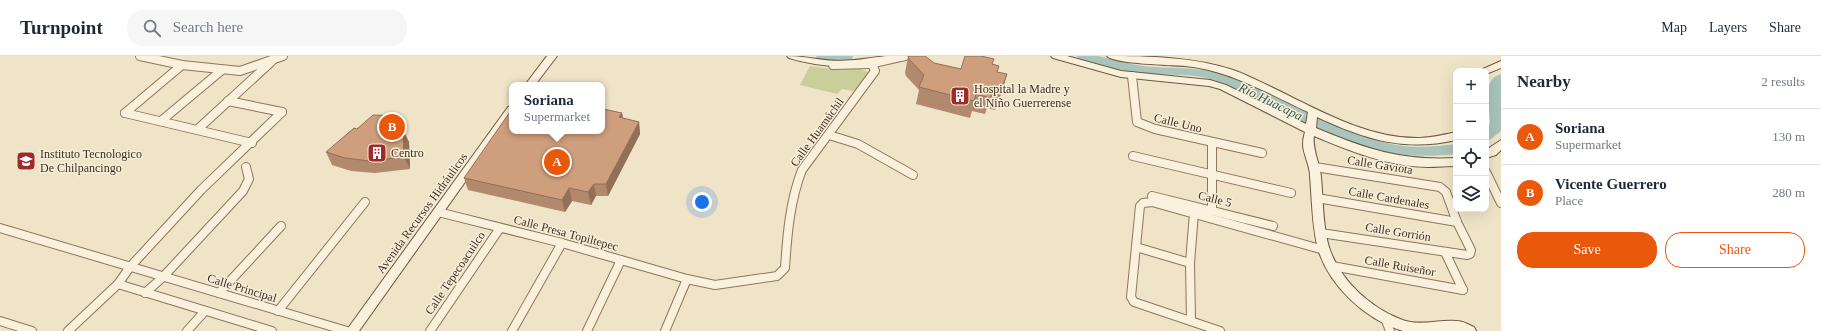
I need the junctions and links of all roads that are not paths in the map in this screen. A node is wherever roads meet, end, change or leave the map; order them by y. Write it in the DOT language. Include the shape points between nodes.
graph roads {
  1 [pos="140,56"];
  2 [pos="283,56"];
  3 [pos="792,56"];
  4 [pos="1056,56"];
  5 [pos="1112,56"];
  6 [pos="550,57"];
  7 [pos="893,57"];
  8 [pos="274,59"];
  9 [pos="872,64"];
  10 [pos="1501,64"];
  11 [pos="182,65"];
  12 [pos="828,65"];
  13 [pos="222,70"];
  14 [pos="1489,70"];
  15 [pos="1132,76"];
  16 [pos="532,82"];
  17 [pos="228,101"];
  18 [pos="1313,112"];
  19 [pos="509,113"];
  20 [pos="1275,113"];
  21 [pos="161,121"];
  22 [pos="1310,128"];
  23 [pos="198,129"];
  24 [pos="829,135"];
  25 [pos="1453,137"];
  26 [pos="1339,142"];
  27 [pos="252,143"];
  28 [pos="1212,143"];
  29 [pos="1308,144"];
  30 [pos="1501,144"];
  31 [pos="1262,153"];
  32 [pos="1489,153"];
  33 [pos="1133,156"];
  34 [pos="1453,162"];
  35 [pos="246,167"];
  36 [pos="1315,167"];
  37 [pos="913,174"];
  38 [pos="1213,176"];
  39 [pos="1488,176"];
  40 [pos="1291,193"];
  41 [pos="1152,196"];
  42 [pos="1318,198"];
  43 [pos="365,202"];
  44 [pos="1501,203"];
  45 [pos="1212,211"];
  46 [pos="438,212"];
  47 [pos="1194,213"];
  48 [pos="1457,222"];
  49 [pos="281,226"];
  50 [pos="1273,226"];
  51 [pos="0,228"];
  52 [pos="500,228"];
  53 [pos="1321,233"];
  54 [pos="562,243"];
  55 [pos="1136,247"];
  56 [pos="1324,250"];
  57 [pos="1445,252"];
  58 [pos="621,260"];
  59 [pos="1190,262"];
  60 [pos="1332,266"];
  61 [pos="130,267"];
  62 [pos="785,268"];
  63 [pos="163,277"];
  64 [pos="688,279"];
  65 [pos="118,284"];
  66 [pos="145,293"];
  67 [pos="219,293"];
  68 [pos="205,311"];
  69 [pos="278,311"];
  70 [pos="1385,318"];
  71 [pos="0,321"];
  72 [pos="1191,321"];
  73 [pos="32,331"];
  74 [pos="68,331"];
  75 [pos="187,331"];
  76 [pos="270,331"];
  77 [pos="347,331"];
  78 [pos="352,331"];
  79 [pos="430,331"];
  80 [pos="512,331"];
  81 [pos="587,331"];
  82 [pos="665,331"];
  83 [pos="1220,331"];
  84 [pos="1390,331"];
  85 [pos="1470,331"];
  1 -- 11 [label="street"];
  2 -- 8 [label="street"];
  3 -- 12 [label="main road"];
  4 -- 15 [label="main road"];
  5 -- 18 [label="main road" via="1215,68 1232,73"];
  6 -- 16 [label="main road"];
  7 -- 9 [label="street"];
  7 -- 12 [label="main road" via="855,64"];
  8 -- 13 [label="street" via="240,71"];
  8 -- 17 [label="street"];
  9 -- 12 [label="street"];
  9 -- 24 [label="street, Calle Huamúchil" via="875,71"];
  10 -- 14 [label="main road"];
  11 -- 13 [label="street"];
  11 -- 21 [label="street" via="125,113"];
  13 -- 21 [label="street"];
  15 -- 20 [label="main road" via="1210,83"];
  15 -- 28 [label="street, Calle Uno" via="1137,122"];
  17 -- 23 [label="street"];
  17 -- 27 [label="street" via="282,112"];
  18 -- 22 [label="main road"];
  18 -- 25 [label="main road" via="1355,130 1398,141 1420,142"];
  19 -- 46 [label="main road, Avenida Recursos Hidráulicos"];
  20 -- 22 [label="main road"];
  20 -- 29 [label="main road" via="1301,134"];
  21 -- 23 [label="street"];
  22 -- 26 [label="main road"];
  22 -- 29 [label="main road"];
  23 -- 27 [label="street"];
  24 -- 37 [label="street" via="858,144"];
  24 -- 62 [label="street, Calle Huamúchil" via="802,170 797,183"];
  26 -- 29 [label="main road" via="1313,140"];
  26 -- 34 [label="main road" via="1397,159"];
  27 -- 61 [label="street" via="201,190"];
  28 -- 31 [label="street"];
  28 -- 38 [label="street"];
  29 -- 36 [label="main road"];
  30 -- 32 [label="main road"];
  33 -- 38 [label="street"];
  35 -- 63 [label="street" via="250,179 243,191"];
  36 -- 42 [label="main road"];
  36 -- 48 [label="street, Calle Gaviota" via="1440,187 1446,192"];
  38 -- 40 [label="street"];
  38 -- 45 [label="street"];
  39 -- 44 [label="street"];
  41 -- 45 [label="street, Calle 5"];
  42 -- 48 [label="street, Calle Cardenales"];
  42 -- 53 [label="main road"];
  43 -- 69 [label="street"];
  45 -- 50 [label="street, Calle 5"];
  46 -- 52 [label="street, Calle Presa Topiltepec"];
  46 -- 78 [label="main road, Avenida Recursos Hidráulicos"];
  47 -- 55 [label="street" via="1152,202 1143,203 1140,206"];
  47 -- 56 [label="street"];
  47 -- 59 [label="street"];
  48 -- 57 [label="street, Calle Gorrión" via="1471,250 1470,254"];
  49 -- 67 [label="street"];
  51 -- 61 [label="street, Calle Principal"];
  52 -- 54 [label="street, Calle Presa Topiltepec"];
  52 -- 79 [label="street, Calle Tepecoacuilco"];
  53 -- 56 [label="main road"];
  53 -- 57 [label="street, Calle Gorrión"];
  54 -- 58 [label="street, Calle Presa Topiltepec"];
  54 -- 80 [label="street"];
  55 -- 59 [label="street"];
  55 -- 72 [label="street" via="1131,297 1134,302"];
  56 -- 60 [label="main road"];
  57 -- 60 [label="street, Calle Ruiseñor" via="1463,290"];
  58 -- 64 [label="street, Calle Presa Topiltepec"];
  58 -- 81 [label="street"];
  59 -- 72 [label="street"];
  60 -- 70 [label="main road" via="1351,293"];
  61 -- 63 [label="street, Calle Principal"];
  61 -- 65 [label="street"];
  62 -- 64 [label="street, Calle Presa Topiltepec" via="777,276 715,285"];
  63 -- 66 [label="street"];
  63 -- 67 [label="street, Calle Principal"];
  64 -- 82 [label="street"];
  65 -- 66 [label="street"];
  65 -- 74 [label="street"];
  66 -- 68 [label="street"];
  67 -- 69 [label="street, Calle Principal"];
  68 -- 75 [label="street"];
  68 -- 76 [label="street"];
  69 -- 77 [label="street, Calle Principal"];
  70 -- 84 [label="street"];
  70 -- 85 [label="main road" via="1411,328 1458,326"];
  71 -- 73 [label="street"];
  72 -- 83 [label="street"];
}
